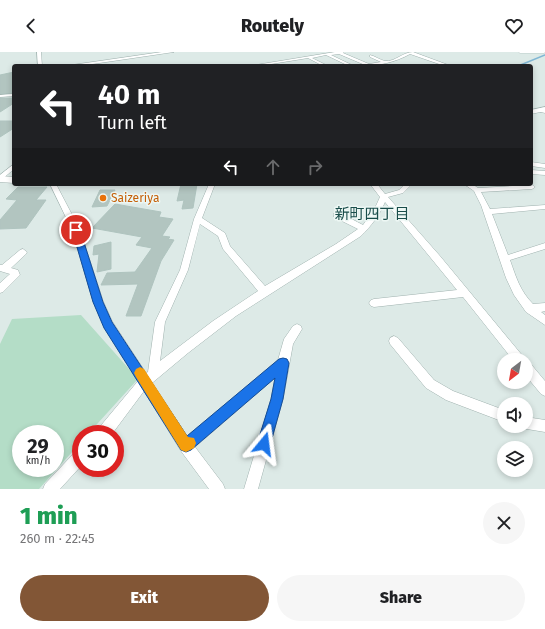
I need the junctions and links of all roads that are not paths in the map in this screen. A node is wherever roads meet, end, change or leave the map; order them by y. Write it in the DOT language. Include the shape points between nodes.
graph roads {
  1 [pos="39,52"];
  2 [pos="172,52"];
  3 [pos="340,52"];
  4 [pos="411,52"];
  5 [pos="520,52"];
  6 [pos="544,52"];
  7 [pos="136,54"];
  8 [pos="326,54"];
  9 [pos="371,56"];
  10 [pos="308,57"];
  11 [pos="278,62"];
  12 [pos="385,62"];
  13 [pos="40,64"];
  14 [pos="79,64"];
  15 [pos="268,64"];
  16 [pos="282,64"];
  17 [pos="322,64"];
  18 [pos="348,64"];
  19 [pos="364,64"];
  20 [pos="376,64"];
  21 [pos="444,64"];
  22 [pos="12,95"];
  23 [pos="0,96"];
  24 [pos="543,110"];
  25 [pos="533,112"];
  26 [pos="533,164"];
  27 [pos="545,166"];
  28 [pos="12,168"];
  29 [pos="533,172"];
  30 [pos="545,173"];
  31 [pos="0,179"];
  32 [pos="12,180"];
  33 [pos="54,186"];
  34 [pos="211,186"];
  35 [pos="375,186"];
  36 [pos="407,186"];
  37 [pos="470,186"];
  38 [pos="532,187"];
  39 [pos="477,190"];
  40 [pos="384,196"];
  41 [pos="545,207"];
  42 [pos="487,212"];
  43 [pos="337,215"];
  44 [pos="198,219"];
  45 [pos="364,229"];
  46 [pos="545,246"];
  47 [pos="23,252"];
  48 [pos="504,259"];
  49 [pos="2,268"];
  50 [pos="0,289"];
  51 [pos="264,291"];
  52 [pos="464,293"];
  53 [pos="374,303"];
  54 [pos="545,307"];
  55 [pos="530,309"];
  56 [pos="545,321"];
  57 [pos="297,329"];
  58 [pos="394,341"];
  59 [pos="514,353"];
  60 [pos="283,363"];
  61 [pos="533,375"];
  62 [pos="149,378"];
  63 [pos="545,390"];
  64 [pos="497,413"];
  65 [pos="533,424"];
  66 [pos="112,425"];
  67 [pos="545,426"];
  68 [pos="186,446"];
  69 [pos="72,466"];
  70 [pos="50,489"];
  71 [pos="218,489"];
  72 [pos="251,489"];
  1 -- 13 [label="street"];
  2 -- 7 [label="street"];
  3 -- 8 [label="street"];
  3 -- 19 [label="street"];
  4 -- 12 [label="street" via="399,59"];
  4 -- 21 [label="street"];
  5 -- 6 [label="lane"];
  7 -- 14 [label="street"];
  8 -- 10 [label="street"];
  8 -- 18 [label="street"];
  9 -- 12 [label="street"];
  10 -- 11 [label="street"];
  10 -- 17 [label="street"];
  11 -- 15 [label="street"];
  11 -- 16 [label="street"];
  12 -- 20 [label="street"];
  22 -- 23 [label="street"];
  24 -- 25 [label="street"];
  26 -- 27 [label="street"];
  28 -- 31 [label="street"];
  29 -- 30 [label="street"];
  31 -- 32 [label="street"];
  33 -- 62 [label="street" via="76,230 98,302 108,324"];
  34 -- 44 [label="street"];
  35 -- 40 [label="street"];
  36 -- 40 [label="street" via="401,192"];
  37 -- 39 [label="street"];
  38 -- 39 [label="street"];
  39 -- 42 [label="street"];
  40 -- 45 [label="street" via="377,215"];
  40 -- 52 [label="street"];
  41 -- 42 [label="street"];
  42 -- 48 [label="street"];
  43 -- 45 [label="street"];
  44 -- 51 [label="street" via="222,235 226,247"];
  44 -- 62 [label="street" via="184,270 160,322"];
  45 -- 51 [label="street" via="344,245"];
  46 -- 48 [label="street"];
  47 -- 49 [label="street"];
  48 -- 55 [label="street" via="510,279"];
  49 -- 50 [label="street" via="15,274"];
  51 -- 62 [label="street" via="210,328"];
  52 -- 53 [label="street"];
  52 -- 59 [label="street"];
  54 -- 55 [label="street"];
  55 -- 56 [label="street"];
  57 -- 60 [label="street" via="288,342"];
  58 -- 64 [label="street" via="430,384 450,396"];
  60 -- 68 [label="street"];
  60 -- 72 [label="street" via="277,399"];
  61 -- 63 [label="street"];
  62 -- 66 [label="street" via="137,389"];
  62 -- 68 [label="street"];
  65 -- 67 [label="street"];
  68 -- 71 [label="street"];
  69 -- 70 [label="street"];
}
